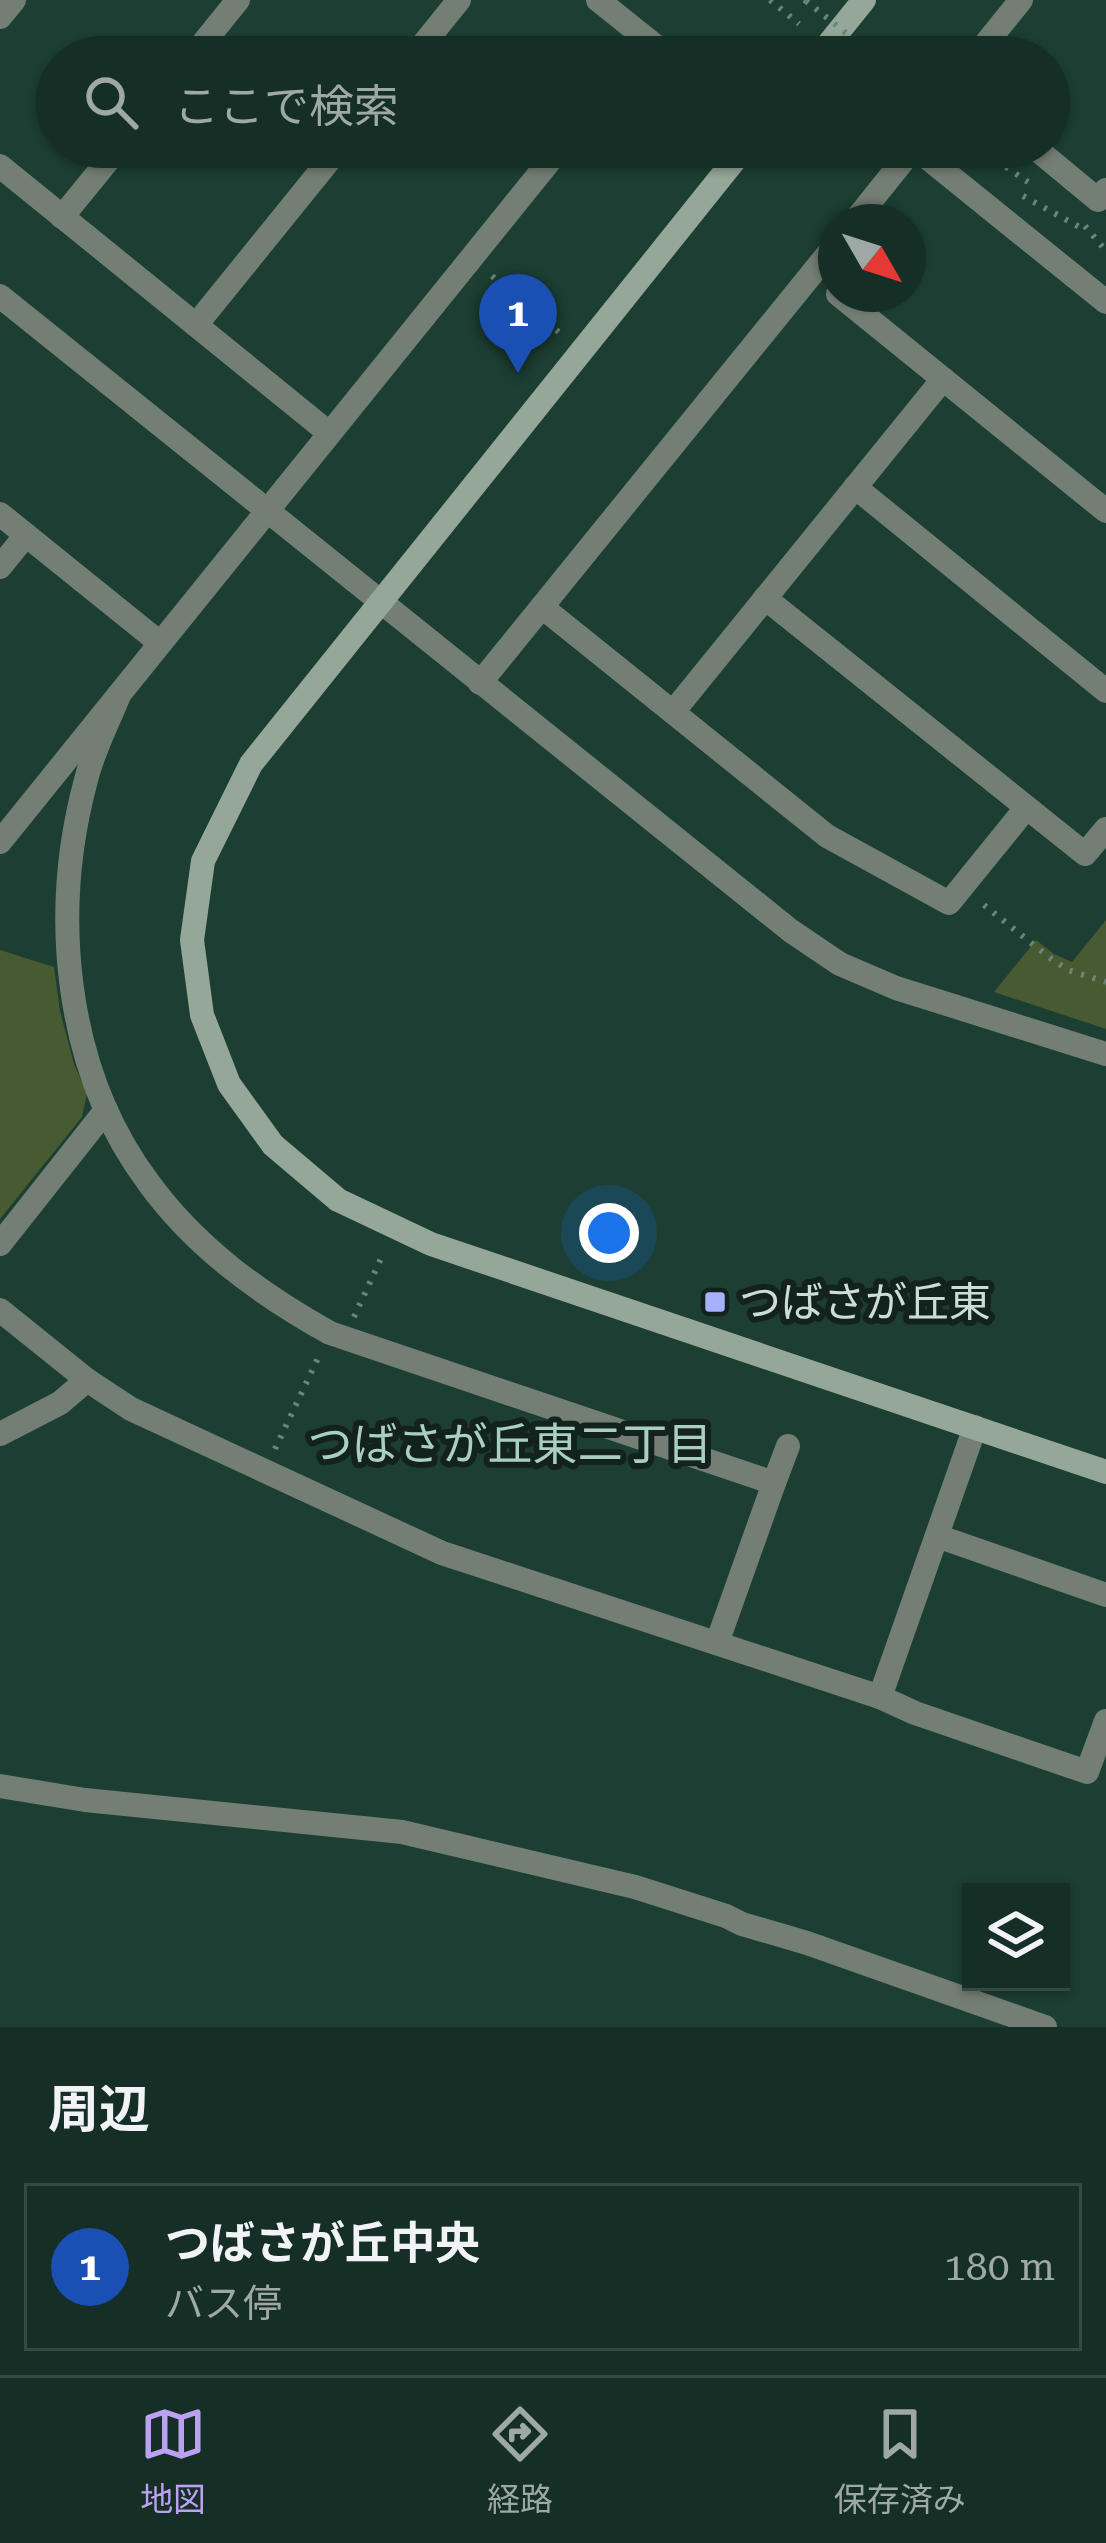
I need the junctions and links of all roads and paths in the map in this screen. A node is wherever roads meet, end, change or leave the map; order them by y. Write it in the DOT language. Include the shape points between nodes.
graph roads {
  1 [pos="14,0"];
  2 [pos="238,0"];
  3 [pos="459,0"];
  4 [pos="598,0"];
  5 [pos="770,0"];
  6 [pos="805,0"];
  7 [pos="864,0"];
  8 [pos="1022,0"];
  9 [pos="0,17"];
  10 [pos="799,24"];
  11 [pos="209,36"];
  12 [pos="430,36"];
  13 [pos="630,36"];
  14 [pos="835,36"];
  15 [pos="850,36"];
  16 [pos="992,36"];
  17 [pos="0,166"];
  18 [pos="102,168"];
  19 [pos="323,168"];
  20 [pos="544,168"];
  21 [pos="728,168"];
  22 [pos="897,168"];
  23 [pos="940,168"];
  24 [pos="1059,168"];
  25 [pos="1106,190"];
  26 [pos="868,204"];
  27 [pos="62,217"];
  28 [pos="470,259"];
  29 [pos="818,266"];
  30 [pos="812,273"];
  31 [pos="818,278"];
  32 [pos="0,296"];
  33 [pos="1106,302"];
  34 [pos="860,312"];
  35 [pos="196,325"];
  36 [pos="582,350"];
  37 [pos="943,379"];
  38 [pos="329,433"];
  39 [pos="855,487"];
  40 [pos="266,511"];
  41 [pos="1106,511"];
  42 [pos="0,514"];
  43 [pos="26,535"];
  44 [pos="0,567"];
  45 [pos="765,598"];
  46 [pos="379,602"];
  47 [pos="542,607"];
  48 [pos="160,643"];
  49 [pos="480,683"];
  50 [pos="1106,691"];
  51 [pos="119,695"];
  52 [pos="673,712"];
  53 [pos="1026,808"];
  54 [pos="1106,829"];
  55 [pos="0,842"];
  56 [pos="962,887"];
  57 [pos="1106,982"];
  58 [pos="1106,1054"];
  59 [pos="106,1110"];
  60 [pos="395,1227"];
  61 [pos="0,1244"];
  62 [pos="0,1310"];
  63 [pos="337,1335"];
  64 [pos="87,1380"];
  65 [pos="975,1427"];
  66 [pos="0,1434"];
  67 [pos="788,1446"];
  68 [pos="265,1471"];
  69 [pos="1106,1472"];
  70 [pos="774,1483"];
  71 [pos="937,1536"];
  72 [pos="1106,1595"];
  73 [pos="717,1643"];
  74 [pos="880,1696"];
  75 [pos="1106,1720"];
  76 [pos="0,1786"];
  77 [pos="1045,2027"];
  1 -- 9 [label="street"];
  2 -- 11 [label="street"];
  3 -- 12 [label="street"];
  4 -- 13 [label="street"];
  5 -- 10 [label="path"];
  6 -- 15 [label="path, bridge"];
  7 -- 14 [label="street"];
  8 -- 16 [label="street"];
  17 -- 27 [label="street"];
  18 -- 27 [label="street"];
  19 -- 35 [label="street"];
  20 -- 28 [label="street"];
  21 -- 36 [label="street"];
  22 -- 26 [label="street"];
  23 -- 33 [label="street"];
  24 -- 25 [label="street" via="1098,200"];
  27 -- 35 [label="street"];
  28 -- 36 [label="path"];
  28 -- 38 [label="street"];
  29 -- 30 [label="street"];
  30 -- 31 [label="street"];
  30 -- 47 [label="street"];
  32 -- 40 [label="street"];
  34 -- 37 [label="street"];
  35 -- 38 [label="street"];
  36 -- 46 [label="street"];
  37 -- 39 [label="street"];
  37 -- 41 [label="street"];
  38 -- 40 [label="street"];
  39 -- 45 [label="street"];
  39 -- 50 [label="street"];
  40 -- 46 [label="street"];
  40 -- 48 [label="street"];
  42 -- 43 [label="street"];
  43 -- 44 [label="street"];
  43 -- 48 [label="street"];
  45 -- 52 [label="street"];
  45 -- 53 [label="street"];
  46 -- 49 [label="street"];
  46 -- 60 [label="street" via="251,764 203,861 192,940 202,1015 229,1084 290,1159 338,1200"];
  47 -- 49 [label="street"];
  47 -- 52 [label="street"];
  48 -- 51 [label="street"];
  49 -- 58 [label="street" via="840,964"];
  51 -- 55 [label="street"];
  51 -- 59 [label="street" via="86,778 68,873 76,1015"];
  52 -- 56 [label="street" via="826,836 949,903"];
  53 -- 54 [label="street" via="1085,854"];
  53 -- 56 [label="street"];
  56 -- 57 [label="path" via="1068,970"];
  59 -- 61 [label="street"];
  59 -- 63 [label="street" via="146,1181 182,1222 246,1280"];
  60 -- 63 [label="path"];
  60 -- 65 [label="street"];
  62 -- 64 [label="street"];
  63 -- 68 [label="path"];
  63 -- 70 [label="street"];
  64 -- 66 [label="street"];
  64 -- 68 [label="street" via="130,1409"];
  65 -- 69 [label="street"];
  65 -- 71 [label="street"];
  67 -- 70 [label="street"];
  68 -- 73 [label="street" via="442,1553"];
  70 -- 73 [label="street"];
  71 -- 72 [label="street"];
  71 -- 74 [label="street"];
  73 -- 74 [label="street"];
  74 -- 75 [label="street" via="1088,1772"];
  76 -- 77 [label="street" via="402,1832 635,1888"];
}
